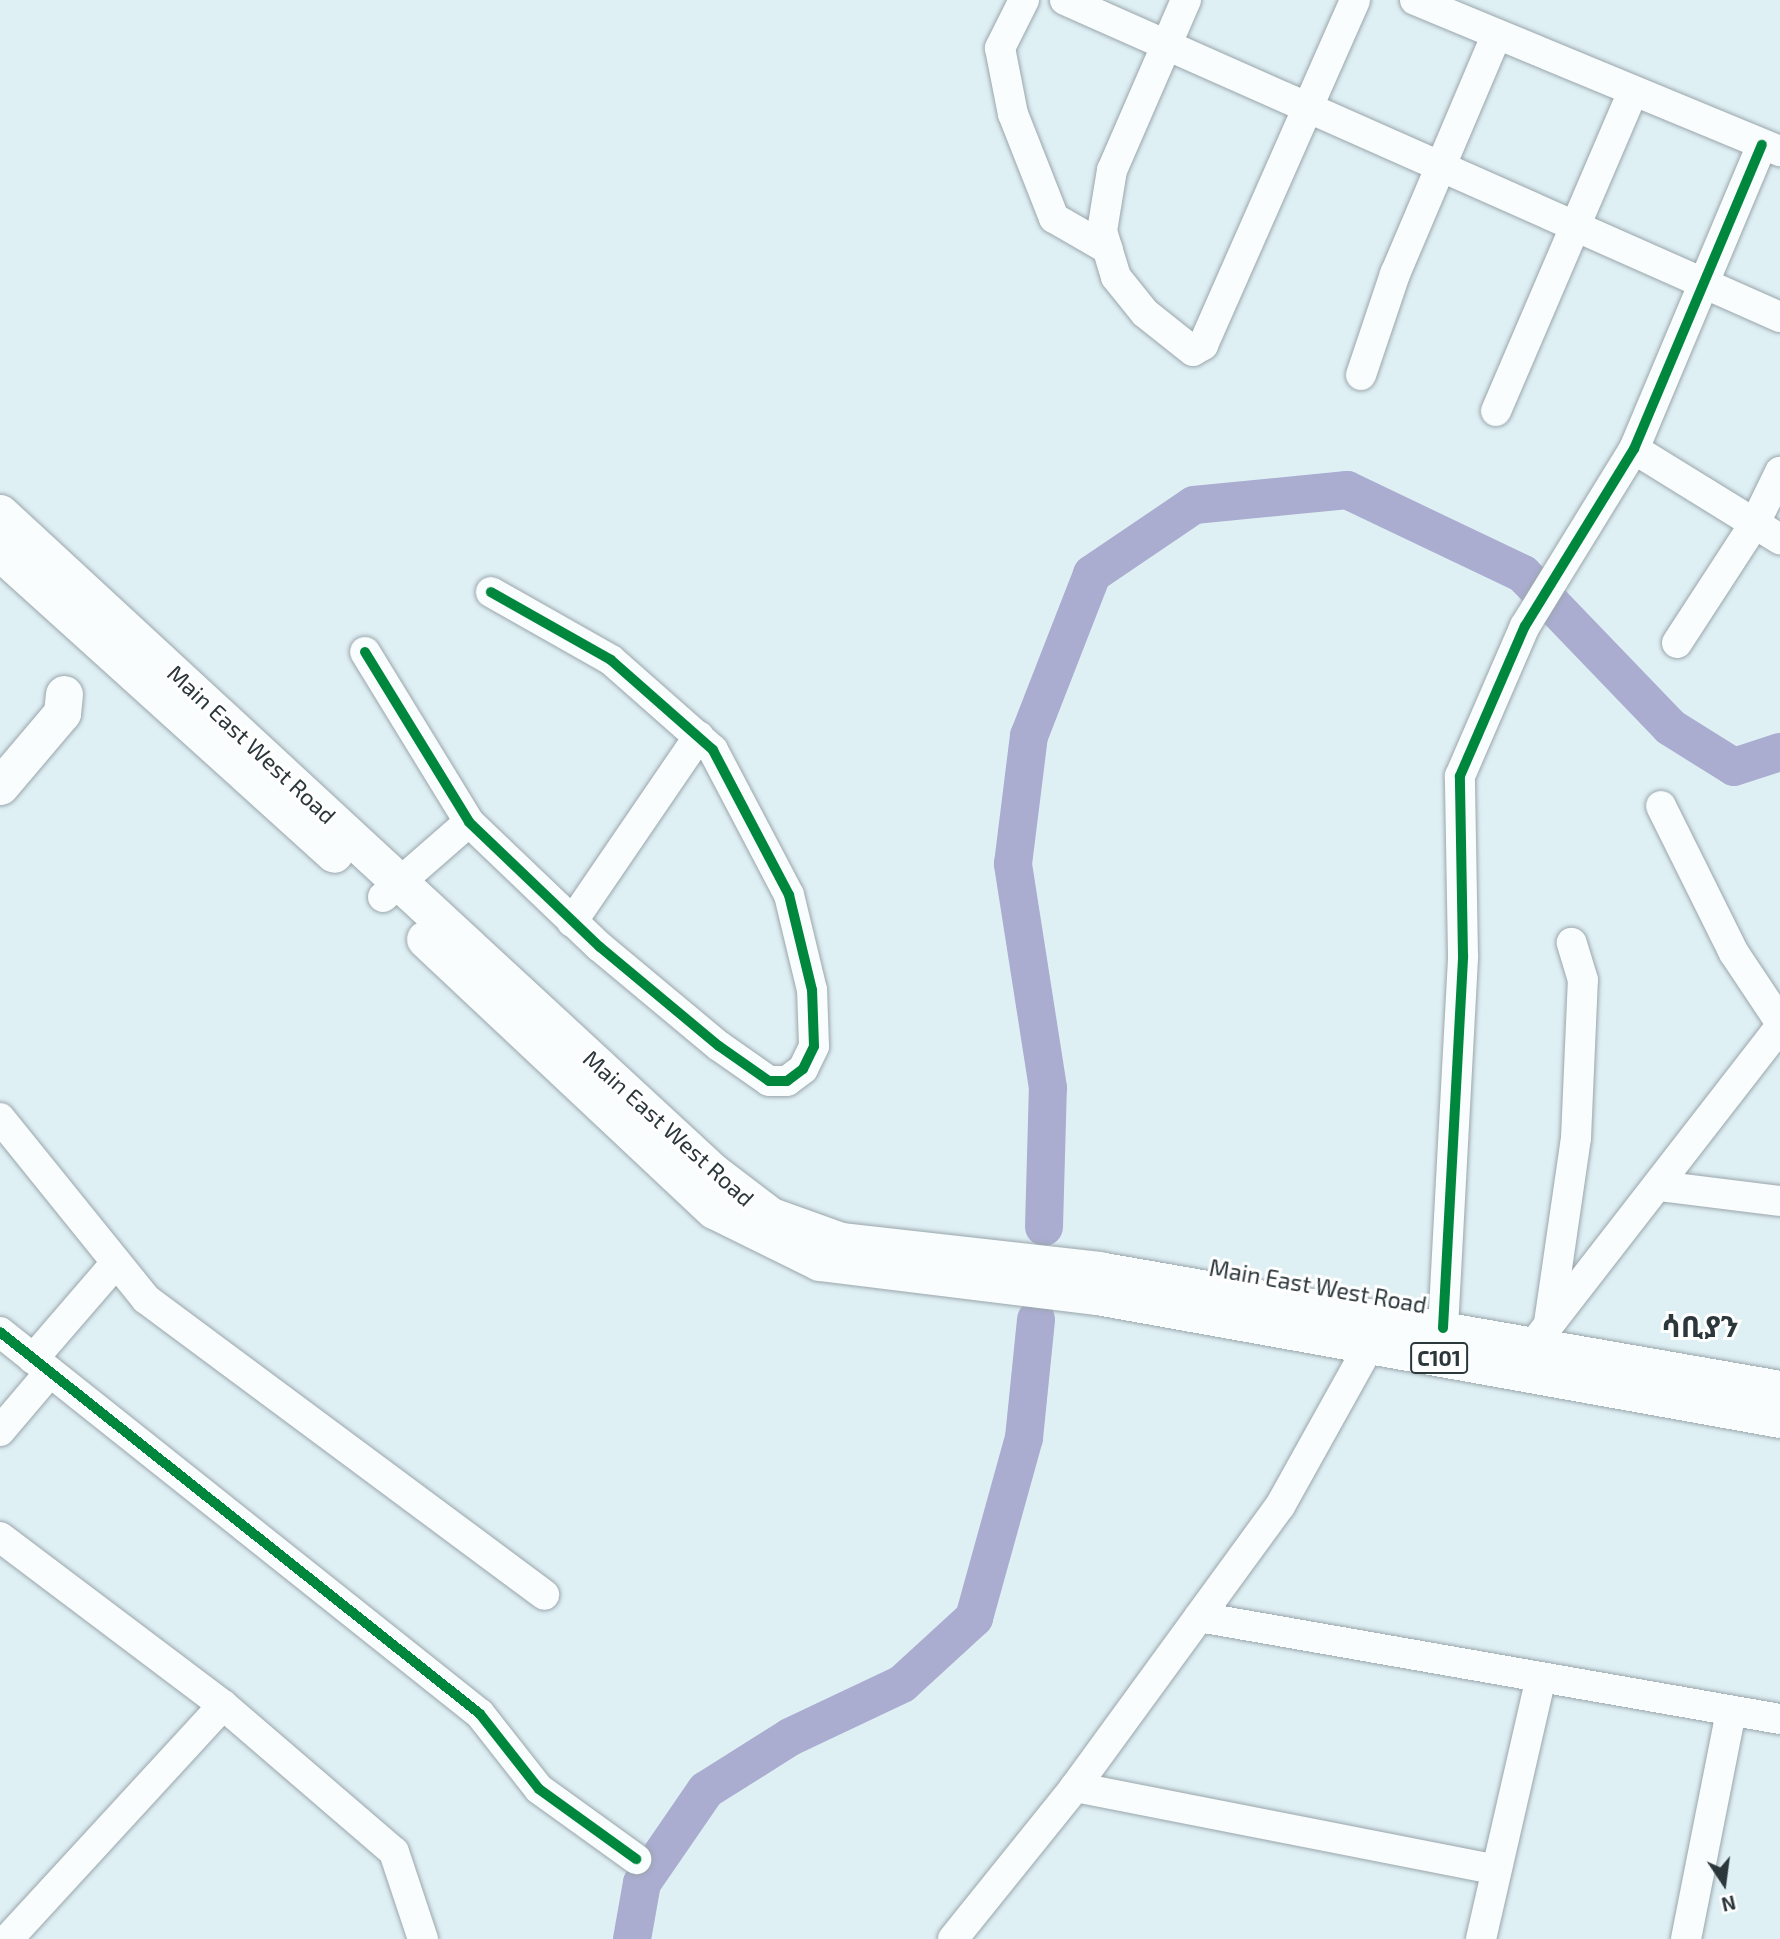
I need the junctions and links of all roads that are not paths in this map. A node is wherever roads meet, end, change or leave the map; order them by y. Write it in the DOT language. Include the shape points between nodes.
graph roads {
  1 [pos="1024,0"];
  2 [pos="1065,0"];
  3 [pos="1186,0"];
  4 [pos="1355,0"];
  5 [pos="1415,0"];
  6 [pos="1496,36"];
  7 [pos="1166,45"];
  8 [pos="1633,92"];
  9 [pos="1309,109"];
  10 [pos="1771,148"];
  11 [pos="1441,165"];
  12 [pos="1575,225"];
  13 [pos="1108,249"];
  14 [pos="1707,285"];
  15 [pos="1780,317"];
  16 [pos="1361,375"];
  17 [pos="1496,411"];
  18 [pos="1634,449"];
  19 [pos="1780,472"];
  20 [pos="0,513"];
  21 [pos="1768,531"];
  22 [pos="0,552"];
  23 [pos="491,592"];
  24 [pos="118,641"];
  25 [pos="1677,643"];
  26 [pos="365,652"];
  27 [pos="64,694"];
  28 [pos="699,736"];
  29 [pos="0,750"];
  30 [pos="0,786"];
  31 [pos="1661,806"];
  32 [pos="469,822"];
  33 [pos="390,890"];
  34 [pos="572,922"];
  35 [pos="1572,943"];
  36 [pos="1780,1025"];
  37 [pos="0,1118"];
  38 [pos="1659,1186"];
  39 [pos="1780,1201"];
  40 [pos="114,1265"];
  41 [pos="1443,1328"];
  42 [pos="1378,1331"];
  43 [pos="0,1332"];
  44 [pos="1541,1334"];
  45 [pos="42,1365"];
  46 [pos="1780,1388"];
  47 [pos="1780,1419"];
  48 [pos="0,1431"];
  49 [pos="0,1536"];
  50 [pos="544,1595"];
  51 [pos="1199,1617"];
  52 [pos="1540,1681"];
  53 [pos="223,1705"];
  54 [pos="1731,1711"];
  55 [pos="1780,1718"];
  56 [pos="1075,1787"];
  57 [pos="636,1859"];
  58 [pos="1494,1869"];
  59 [pos="8,1939"];
  60 [pos="423,1939"];
  61 [pos="953,1939"];
  62 [pos="1481,1939"];
  63 [pos="1686,1939"];
  1 -- 13 [label="street" via="1000,48 1013,114 1054,218"];
  2 -- 7 [label="street"];
  3 -- 7 [label="street"];
  4 -- 9 [label="street"];
  5 -- 6 [label="street"];
  6 -- 8 [label="street"];
  6 -- 11 [label="street"];
  7 -- 9 [label="street"];
  7 -- 13 [label="street" via="1112,170 1102,213"];
  8 -- 10 [label="street"];
  8 -- 12 [label="street"];
  9 -- 11 [label="street"];
  9 -- 13 [label="street" via="1199,350 1145,313 1116,277"];
  10 -- 14 [label="street"];
  11 -- 12 [label="street"];
  11 -- 16 [label="street"];
  12 -- 14 [label="street"];
  12 -- 17 [label="street"];
  14 -- 15 [label="street"];
  14 -- 18 [label="street"];
  18 -- 21 [label="street"];
  18 -- 41 [label="street" via="1525,626 1466,756 1458,797 1463,956"];
  19 -- 21 [label="street"];
  20 -- 24 [label="main road, Main East West Road"];
  21 -- 25 [label="street"];
  22 -- 24 [label="main road, Main East West Road"];
  23 -- 28 [label="street" via="611,660"];
  24 -- 27 [label="main road"];
  24 -- 33 [label="main road, Main East West Road"];
  26 -- 32 [label="street"];
  27 -- 29 [label="main road" via="46,697"];
  27 -- 30 [label="main road" via="62,713"];
  28 -- 34 [label="street"];
  28 -- 34 [label="street" via="713,750 789,895 818,1024 803,1069 787,1080 769,1081"];
  31 -- 36 [label="street" via="1734,953"];
  32 -- 33 [label="street"];
  32 -- 34 [label="street"];
  33 -- 42 [label="main road, Main East West Road / C101" via="763,1239 819,1262 907,1263 1098,1283"];
  35 -- 44 [label="street" via="1583,980 1576,1138"];
  36 -- 38 [label="street"];
  37 -- 40 [label="street" via="85,1216"];
  38 -- 39 [label="street"];
  38 -- 44 [label="street"];
  40 -- 45 [label="street"];
  40 -- 50 [label="street" via="146,1299 258,1386"];
  41 -- 42 [label="main road, Main East West Road / C101"];
  41 -- 44 [label="main road, Main East West Road / C101"];
  42 -- 47 [label="main road, Main East West Road / C101"];
  42 -- 51 [label="street" via="1280,1506"];
  43 -- 45 [label="street"];
  44 -- 46 [label="main road, Main East West Road / C101"];
  45 -- 48 [label="street"];
  45 -- 57 [label="street" via="480,1714 538,1789"];
  49 -- 53 [label="street"];
  51 -- 52 [label="street"];
  51 -- 56 [label="street"];
  52 -- 54 [label="street"];
  52 -- 58 [label="street"];
  53 -- 59 [label="street"];
  53 -- 60 [label="street" via="394,1852"];
  54 -- 55 [label="street"];
  54 -- 63 [label="street"];
  56 -- 58 [label="street"];
  56 -- 61 [label="street"];
  58 -- 62 [label="street"];
}
